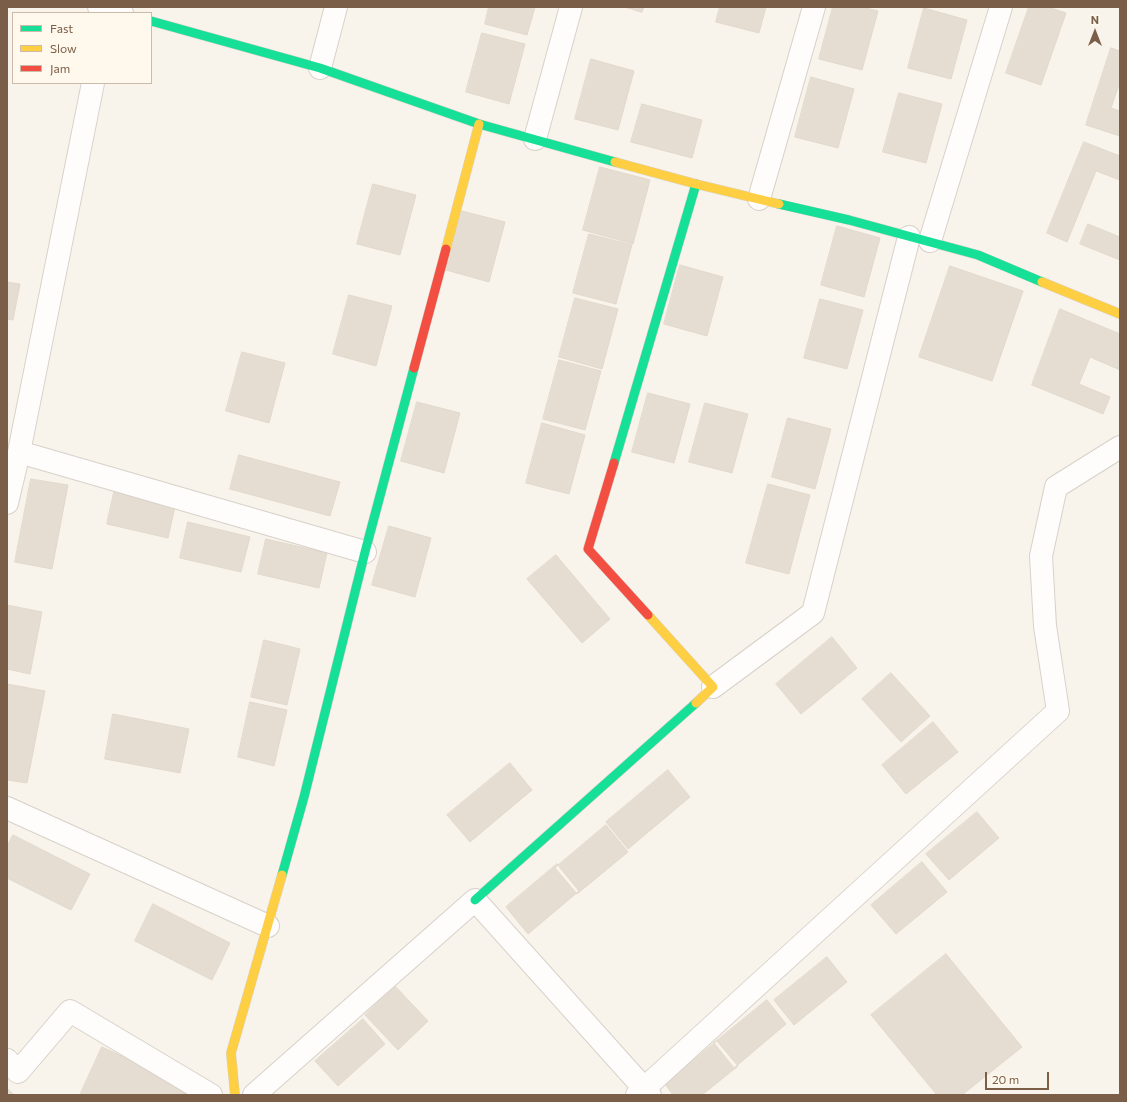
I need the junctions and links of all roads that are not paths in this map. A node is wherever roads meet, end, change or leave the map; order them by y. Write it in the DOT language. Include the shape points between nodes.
graph roads {
  1 [pos="336,7"];
  2 [pos="571,7"];
  3 [pos="814,7"];
  4 [pos="1001,7"];
  5 [pos="152,21"];
  6 [pos="320,68"];
  7 [pos="93,84"];
  8 [pos="479,124"];
  9 [pos="535,139"];
  10 [pos="696,184"];
  11 [pos="759,199"];
  12 [pos="909,236"];
  13 [pos="930,241"];
  14 [pos="1120,314"];
  15 [pos="1120,447"];
  16 [pos="19,452"];
  17 [pos="7,503"];
  18 [pos="365,552"];
  19 [pos="713,687"];
  20 [pos="7,808"];
  21 [pos="475,900"];
  22 [pos="268,926"];
  23 [pos="7,1060"];
  24 [pos="644,1093"];
  25 [pos="211,1095"];
  26 [pos="235,1095"];
  27 [pos="254,1095"];
  1 -- 6 [label="street"];
  2 -- 9 [label="street"];
  3 -- 11 [label="street"];
  4 -- 13 [label="street"];
  5 -- 6 [label="street"];
  6 -- 8 [label="street"];
  7 -- 16 [label="street"];
  8 -- 9 [label="street"];
  8 -- 18 [label="street"];
  9 -- 10 [label="street"];
  10 -- 11 [label="street"];
  10 -- 19 [label="street" via="588,549"];
  11 -- 12 [label="street"];
  12 -- 13 [label="street"];
  12 -- 19 [label="street" via="813,613"];
  13 -- 14 [label="street" via="978,255"];
  15 -- 24 [label="street" via="1056,487 1041,556 1045,626 1058,711"];
  16 -- 17 [label="street"];
  16 -- 18 [label="street"];
  18 -- 22 [label="street" via="304,797"];
  19 -- 21 [label="street"];
  20 -- 22 [label="street"];
  21 -- 24 [label="street"];
  21 -- 27 [label="street"];
  22 -- 26 [label="street" via="232,1053"];
  23 -- 25 [label="street" via="18,1072 70,1011"];
}
